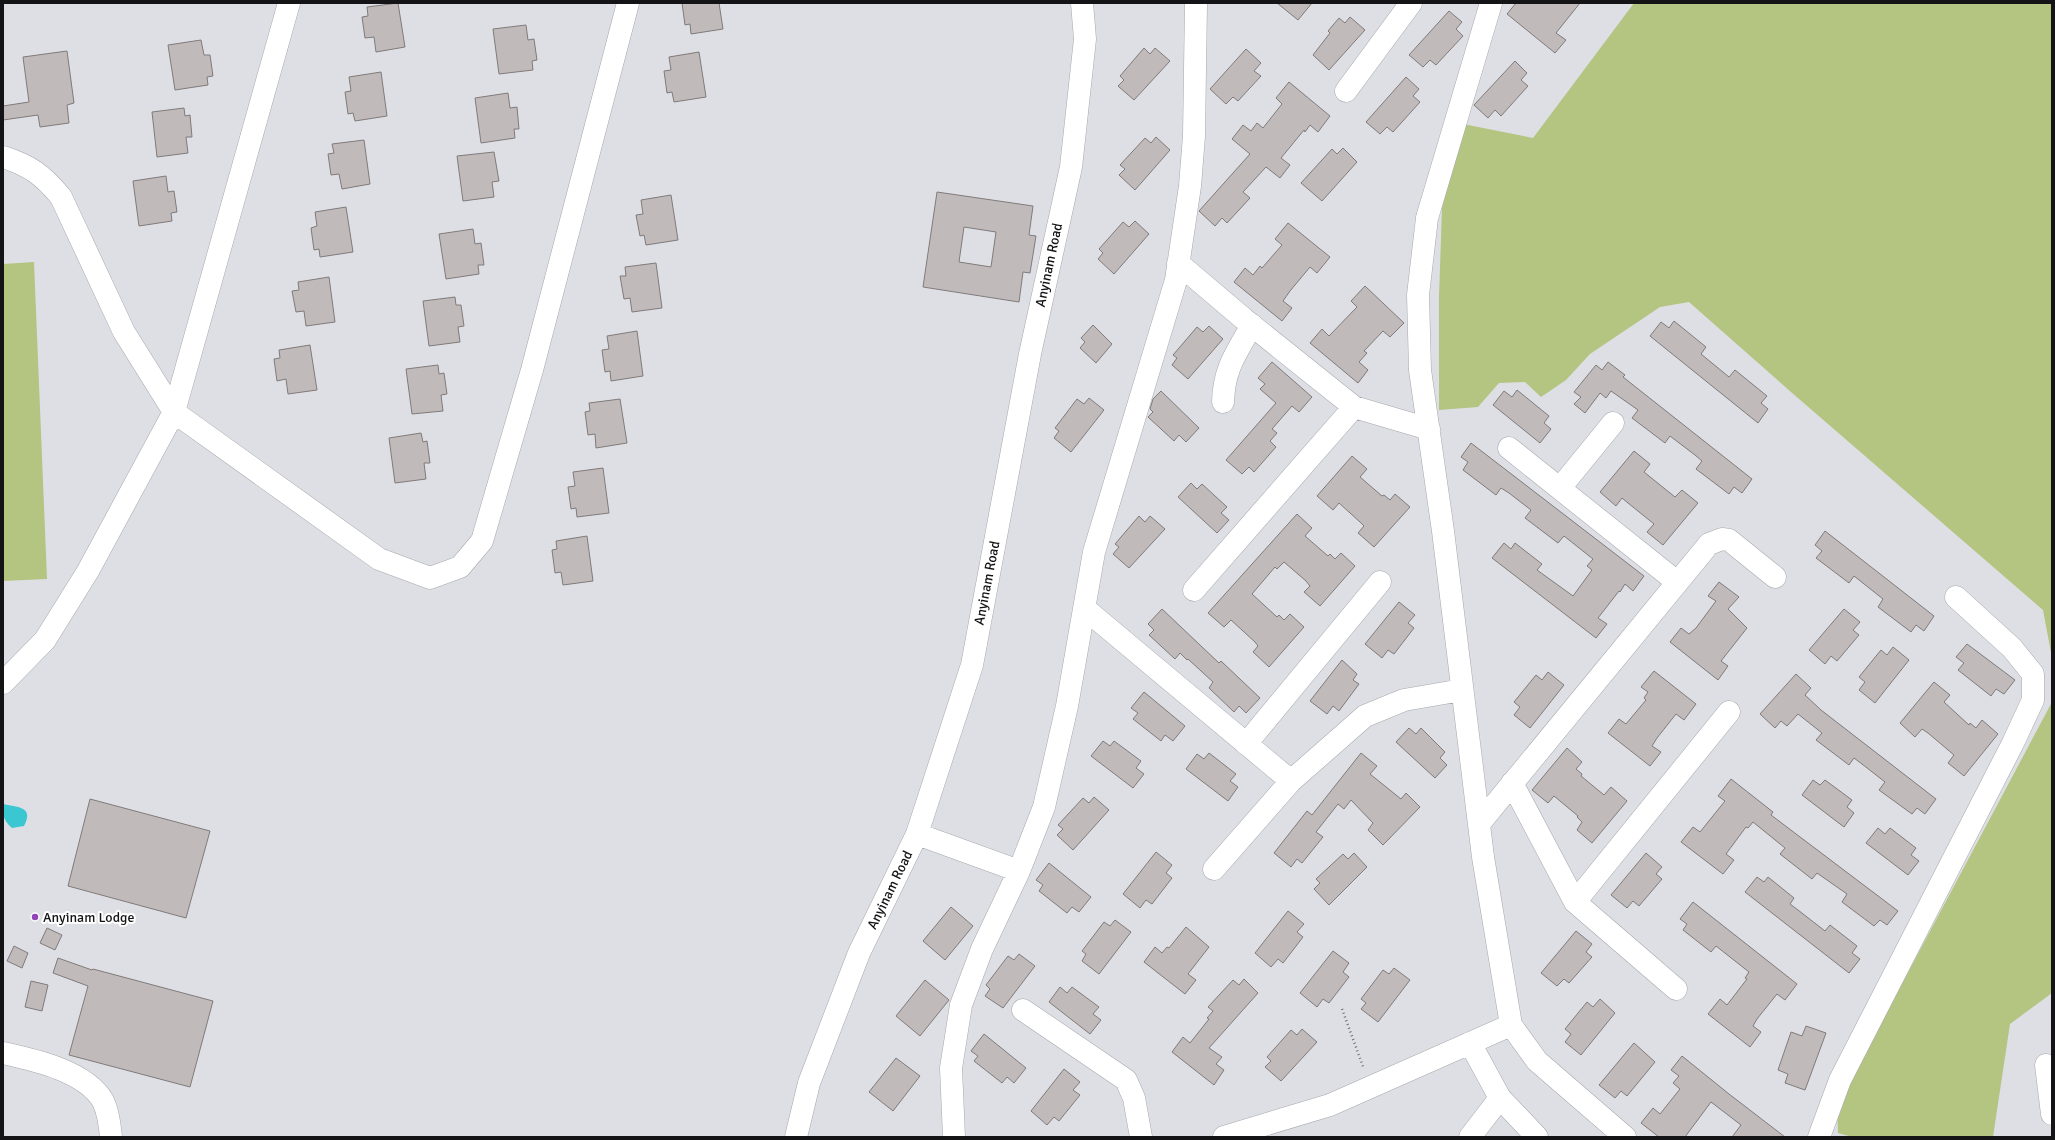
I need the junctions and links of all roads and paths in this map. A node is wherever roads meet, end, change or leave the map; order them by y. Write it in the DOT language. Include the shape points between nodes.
graph roads {
  1 [pos="289,3"];
  2 [pos="628,3"];
  3 [pos="1082,3"];
  4 [pos="1196,3"];
  5 [pos="1411,3"];
  6 [pos="1491,3"];
  7 [pos="1346,91"];
  8 [pos="3,157"];
  9 [pos="1178,263"];
  10 [pos="1252,325"];
  11 [pos="1223,402"];
  12 [pos="1354,407"];
  13 [pos="174,412"];
  14 [pos="1613,423"];
  15 [pos="1429,429"];
  16 [pos="1508,448"];
  17 [pos="1560,488"];
  18 [pos="1775,577"];
  19 [pos="1380,582"];
  20 [pos="1677,582"];
  21 [pos="1194,590"];
  22 [pos="1956,597"];
  23 [pos="1084,608"];
  24 [pos="3,683"];
  25 [pos="1462,690"];
  26 [pos="1729,712"];
  27 [pos="1246,744"];
  28 [pos="1291,781"];
  29 [pos="1512,783"];
  30 [pos="1479,824"];
  31 [pos="917,834"];
  32 [pos="1214,870"];
  33 [pos="1019,871"];
  34 [pos="1575,902"];
  35 [pos="1676,989"];
  36 [pos="1023,1010"];
  37 [pos="1342,1010"];
  38 [pos="1511,1025"];
  39 [pos="1470,1043"];
  40 [pos="3,1053"];
  41 [pos="2046,1065"];
  42 [pos="1372,1087"];
  43 [pos="1500,1098"];
  44 [pos="2052,1114"];
  45 [pos="111,1137"];
  46 [pos="796,1137"];
  47 [pos="954,1137"];
  48 [pos="1141,1137"];
  49 [pos="1224,1137"];
  50 [pos="1470,1137"];
  51 [pos="1537,1137"];
  52 [pos="1625,1137"];
  53 [pos="1820,1137"];
  1 -- 13 [label="street"];
  2 -- 13 [label="street" via="532,370 482,541 460,568 430,578 379,559"];
  3 -- 31 [label="street, Anyinam Road" via="1085,39 1071,167 1030,354 972,665"];
  4 -- 9 [label="street" via="1194,136 1190,186"];
  5 -- 7 [label="street"];
  6 -- 15 [label="street" via="1427,218 1418,295 1420,370"];
  8 -- 13 [label="street" via="23,164 46,179 61,197 124,332"];
  9 -- 10 [label="street"];
  9 -- 23 [label="street" via="1176,280 1094,552"];
  10 -- 11 [label="street" via="1227,369 1223,384"];
  10 -- 12 [label="street"];
  12 -- 15 [label="street"];
  12 -- 21 [label="street"];
  13 -- 24 [label="street" via="88,571 49,634"];
  14 -- 17 [label="street"];
  15 -- 25 [label="street"];
  16 -- 17 [label="street"];
  17 -- 20 [label="street"];
  18 -- 20 [label="street" via="1729,540 1722,539 1709,544"];
  19 -- 27 [label="street"];
  20 -- 29 [label="street"];
  22 -- 53 [label="street" via="2012,648 2033,674 2033,700 1840,1080"];
  23 -- 27 [label="street"];
  23 -- 33 [label="street" via="1067,706 1044,807"];
  25 -- 28 [label="street" via="1404,700 1365,716"];
  25 -- 30 [label="street"];
  26 -- 34 [label="street"];
  27 -- 28 [label="street"];
  28 -- 32 [label="street"];
  29 -- 30 [label="street"];
  29 -- 34 [label="street"];
  30 -- 38 [label="street" via="1482,857"];
  31 -- 33 [label="street"];
  31 -- 46 [label="street, Anyinam Road" via="859,953 809,1083"];
  33 -- 47 [label="street" via="982,949 961,1005 951,1068"];
  34 -- 35 [label="street"];
  36 -- 48 [label="street" via="1126,1080 1134,1098"];
  37 -- 42 [label="path"];
  38 -- 39 [label="street"];
  38 -- 52 [label="street" via="1536,1060"];
  39 -- 42 [label="street"];
  39 -- 43 [label="street"];
  40 -- 45 [label="street" via="45,1062 86,1083 103,1101"];
  41 -- 44 [label="street"];
  42 -- 49 [label="street" via="1330,1105"];
  43 -- 50 [label="street"];
  43 -- 51 [label="street"];
}
